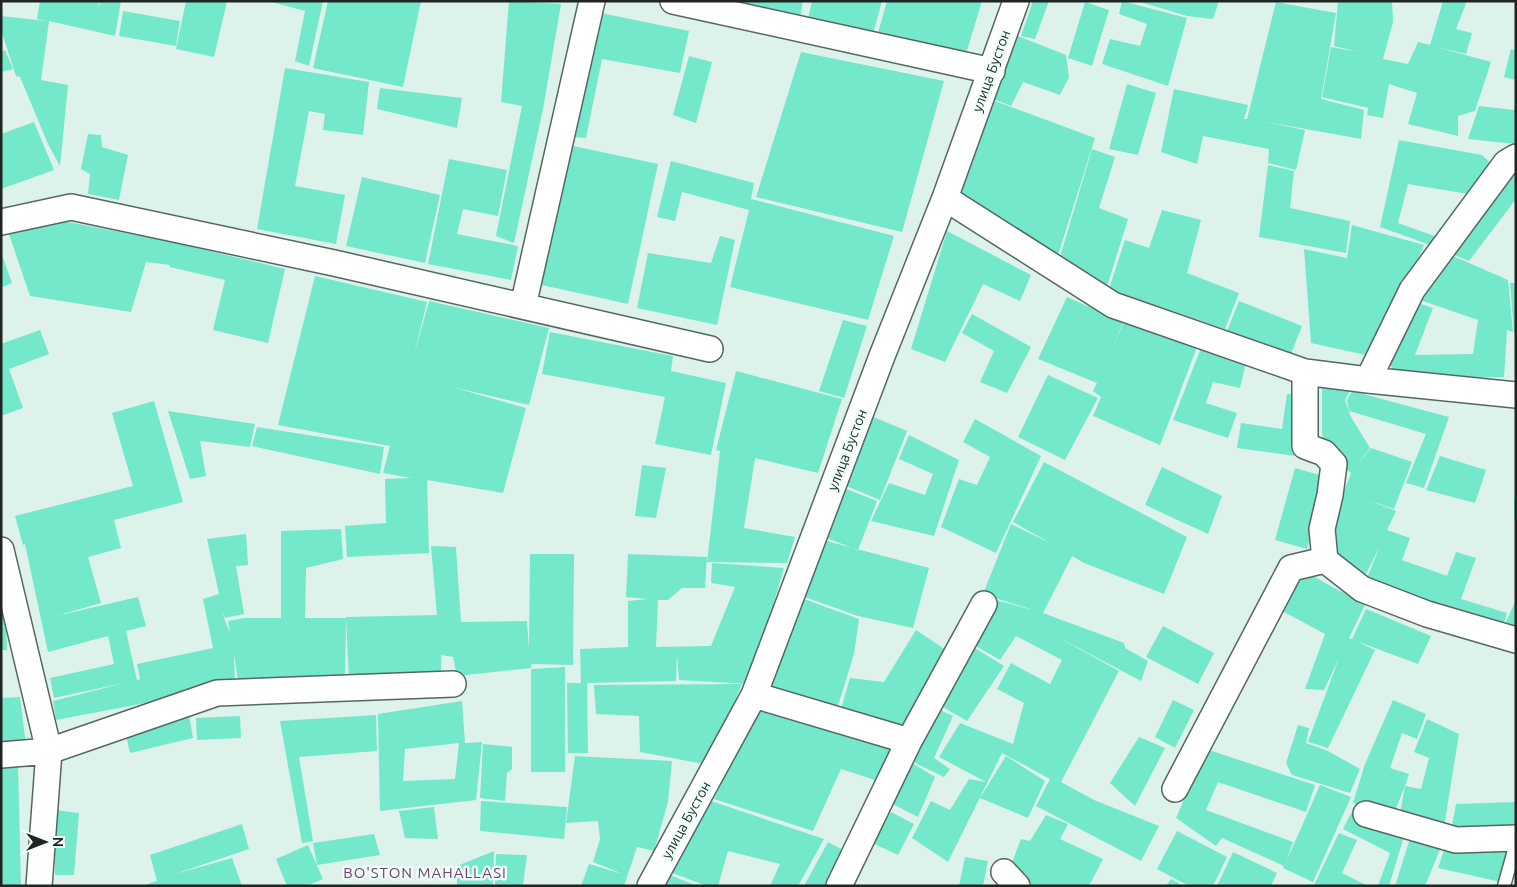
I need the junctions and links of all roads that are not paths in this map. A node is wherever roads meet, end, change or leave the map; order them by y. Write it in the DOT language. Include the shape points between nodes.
graph roads {
  1 [pos="592,1"];
  2 [pos="673,1"];
  3 [pos="1016,1"];
  4 [pos="992,71"];
  5 [pos="1516,157"];
  6 [pos="945,198"];
  7 [pos="1,222"];
  8 [pos="523,306"];
  9 [pos="710,348"];
  10 [pos="1305,372"];
  11 [pos="1368,380"];
  12 [pos="1516,395"];
  13 [pos="1,550"];
  14 [pos="1325,560"];
  15 [pos="984,604"];
  16 [pos="1516,640"];
  17 [pos="453,684"];
  18 [pos="754,695"];
  19 [pos="909,741"];
  20 [pos="49,751"];
  21 [pos="1,754"];
  22 [pos="1175,789"];
  23 [pos="1366,814"];
  24 [pos="1516,838"];
  25 [pos="1516,843"];
  26 [pos="39,886"];
  27 [pos="650,886"];
  28 [pos="839,886"];
  29 [pos="1504,886"];
  1 -- 8 [label="street"];
  2 -- 4 [label="street"];
  3 -- 4 [label="street, улица Бустон"];
  4 -- 6 [label="street, улица Бустон"];
  5 -- 11 [label="street" via="1506,163 1412,290"];
  6 -- 10 [label="street" via="1113,305"];
  6 -- 18 [label="street, улица Бустон"];
  7 -- 8 [label="street" via="71,207"];
  8 -- 9 [label="street"];
  10 -- 11 [label="street"];
  10 -- 14 [label="street" via="1305,446 1324,452 1334,464 1322,529"];
  11 -- 12 [label="street"];
  13 -- 20 [label="street"];
  14 -- 16 [label="street" via="1362,589 1427,614"];
  14 -- 22 [label="street" via="1291,568"];
  15 -- 19 [label="street"];
  17 -- 20 [label="street" via="217,693"];
  18 -- 19 [label="street"];
  18 -- 27 [label="street, улица Бустон"];
  19 -- 28 [label="street"];
  20 -- 21 [label="street"];
  20 -- 26 [label="street"];
  23 -- 24 [label="street" via="1456,840"];
  25 -- 29 [label="lane"];
}
